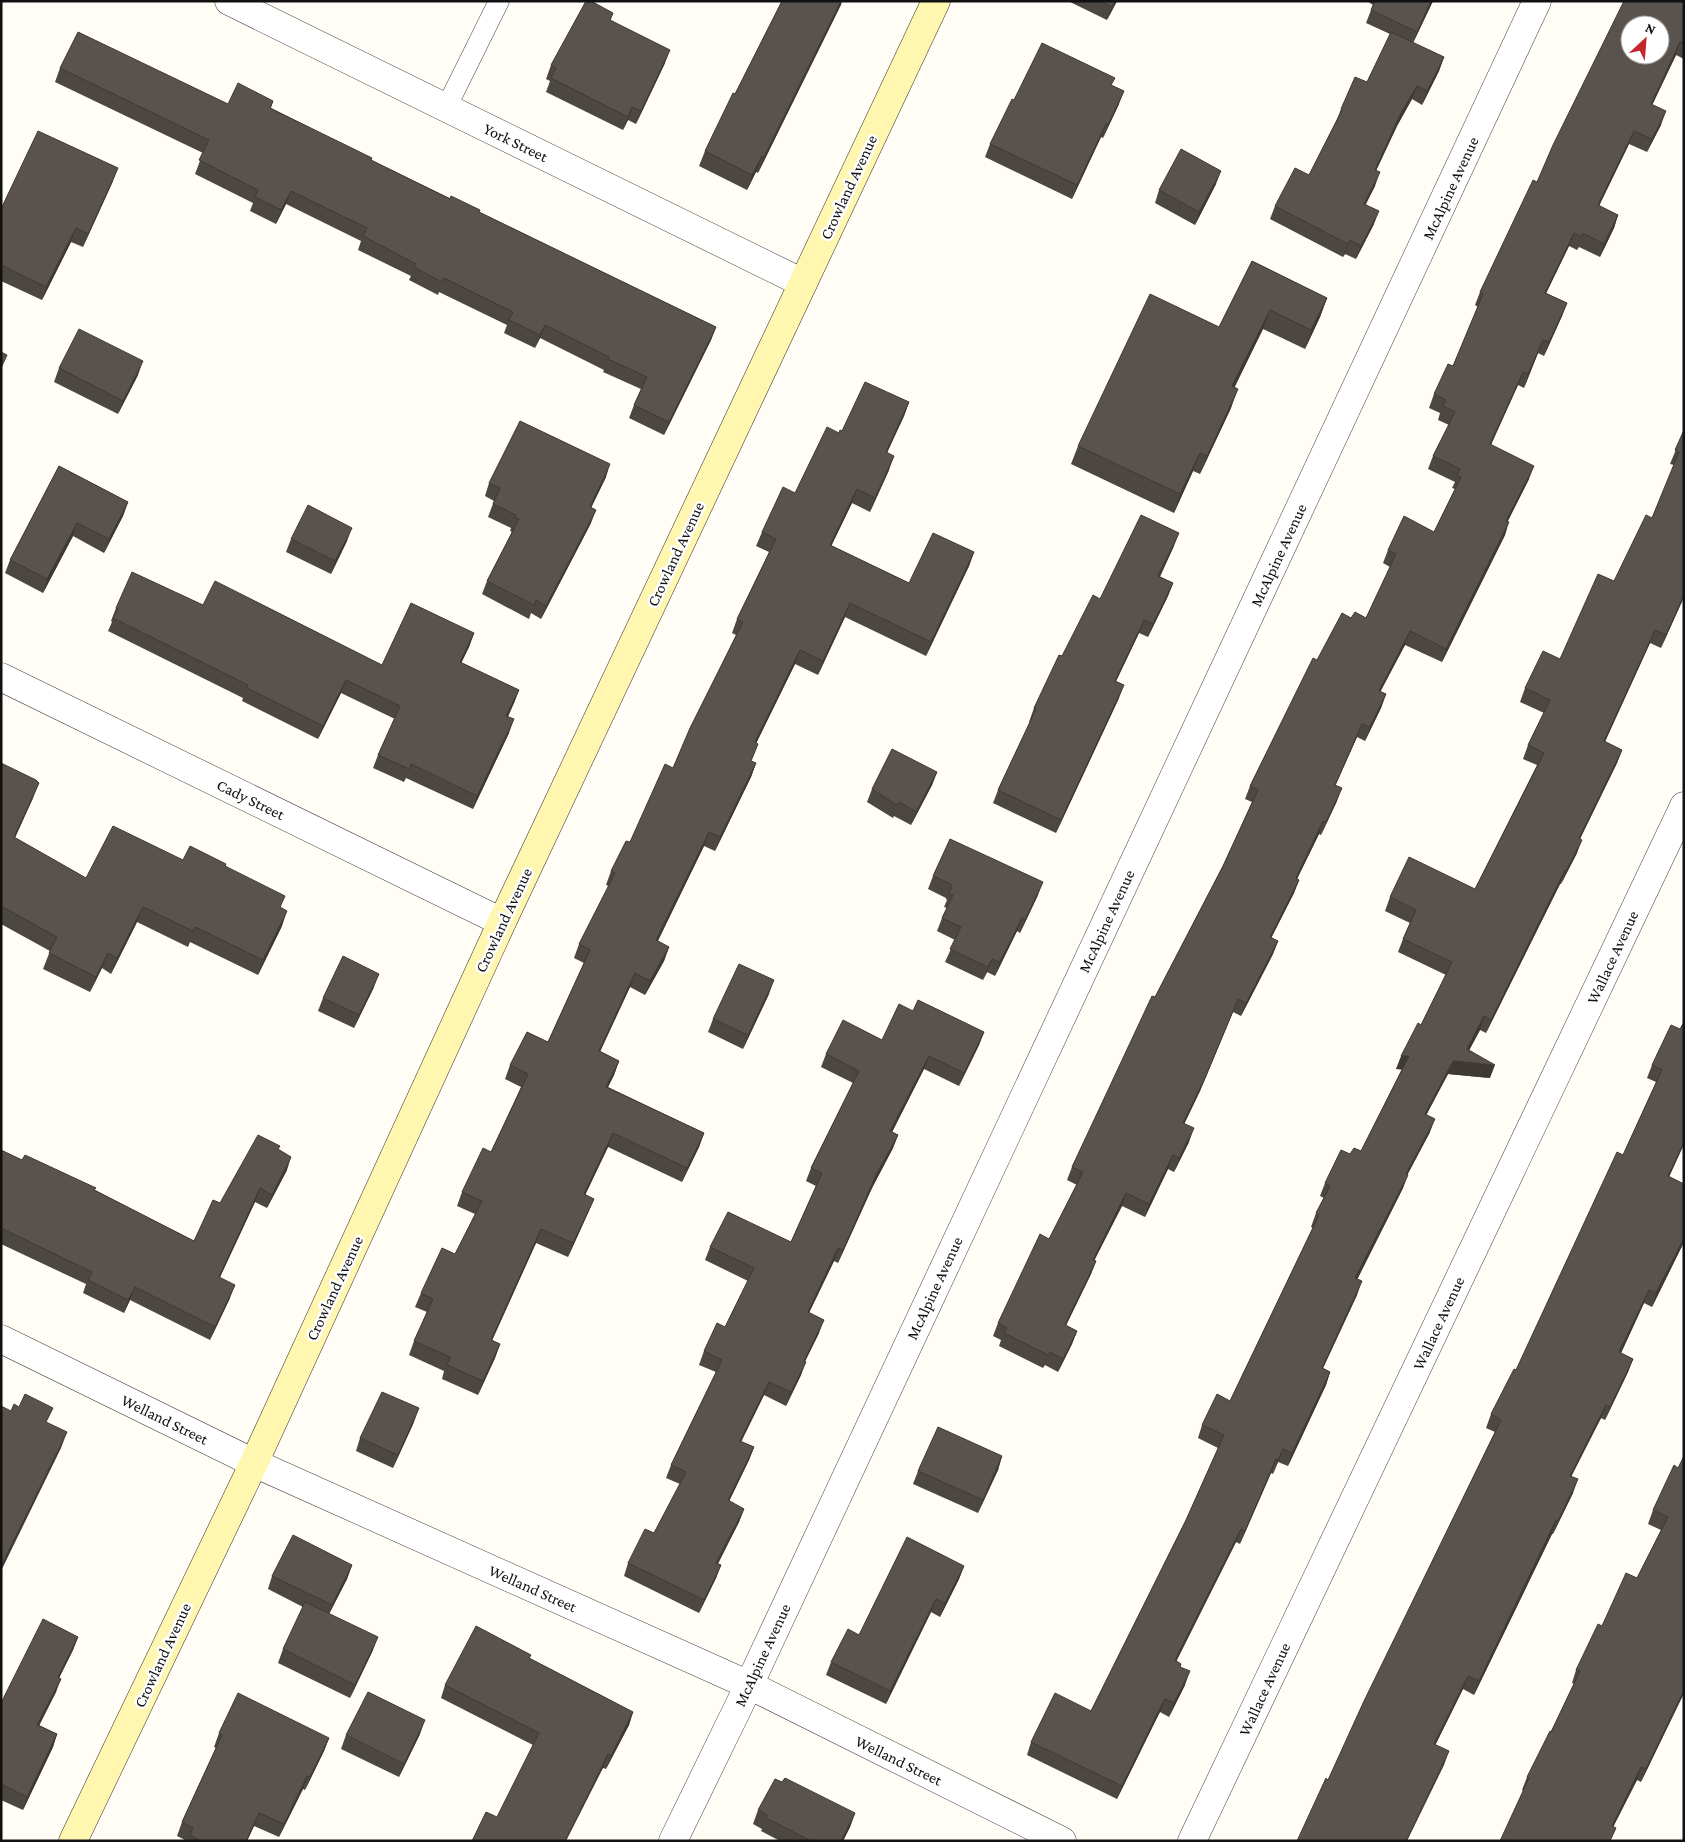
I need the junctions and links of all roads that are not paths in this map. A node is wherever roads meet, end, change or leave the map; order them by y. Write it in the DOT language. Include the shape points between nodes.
graph roads {
  1 [pos="229,1"];
  2 [pos="500,1"];
  3 [pos="936,1"];
  4 [pos="1537,1"];
  5 [pos="446,108"];
  6 [pos="803,284"];
  7 [pos="1,677"];
  8 [pos="1684,806"];
  9 [pos="502,922"];
  10 [pos="1,1339"];
  11 [pos="254,1463"];
  12 [pos="749,1685"];
  13 [pos="73,1841"];
  14 [pos="673,1841"];
  15 [pos="1062,1841"];
  16 [pos="1192,1841"];
  1 -- 5 [label="street, York Street"];
  2 -- 5 [label="lane"];
  3 -- 6 [label="main road, Crowland Avenue"];
  4 -- 12 [label="street, McAlpine Avenue"];
  5 -- 6 [label="street, York Street"];
  6 -- 9 [label="main road, Crowland Avenue"];
  7 -- 9 [label="street, Cady Street"];
  8 -- 16 [label="street, Wallace Avenue"];
  9 -- 11 [label="main road, Crowland Avenue"];
  10 -- 11 [label="street, Welland Street"];
  11 -- 12 [label="street, Welland Street"];
  11 -- 13 [label="main road, Crowland Avenue"];
  12 -- 14 [label="street, McAlpine Avenue"];
  12 -- 15 [label="street, Welland Street"];
}
